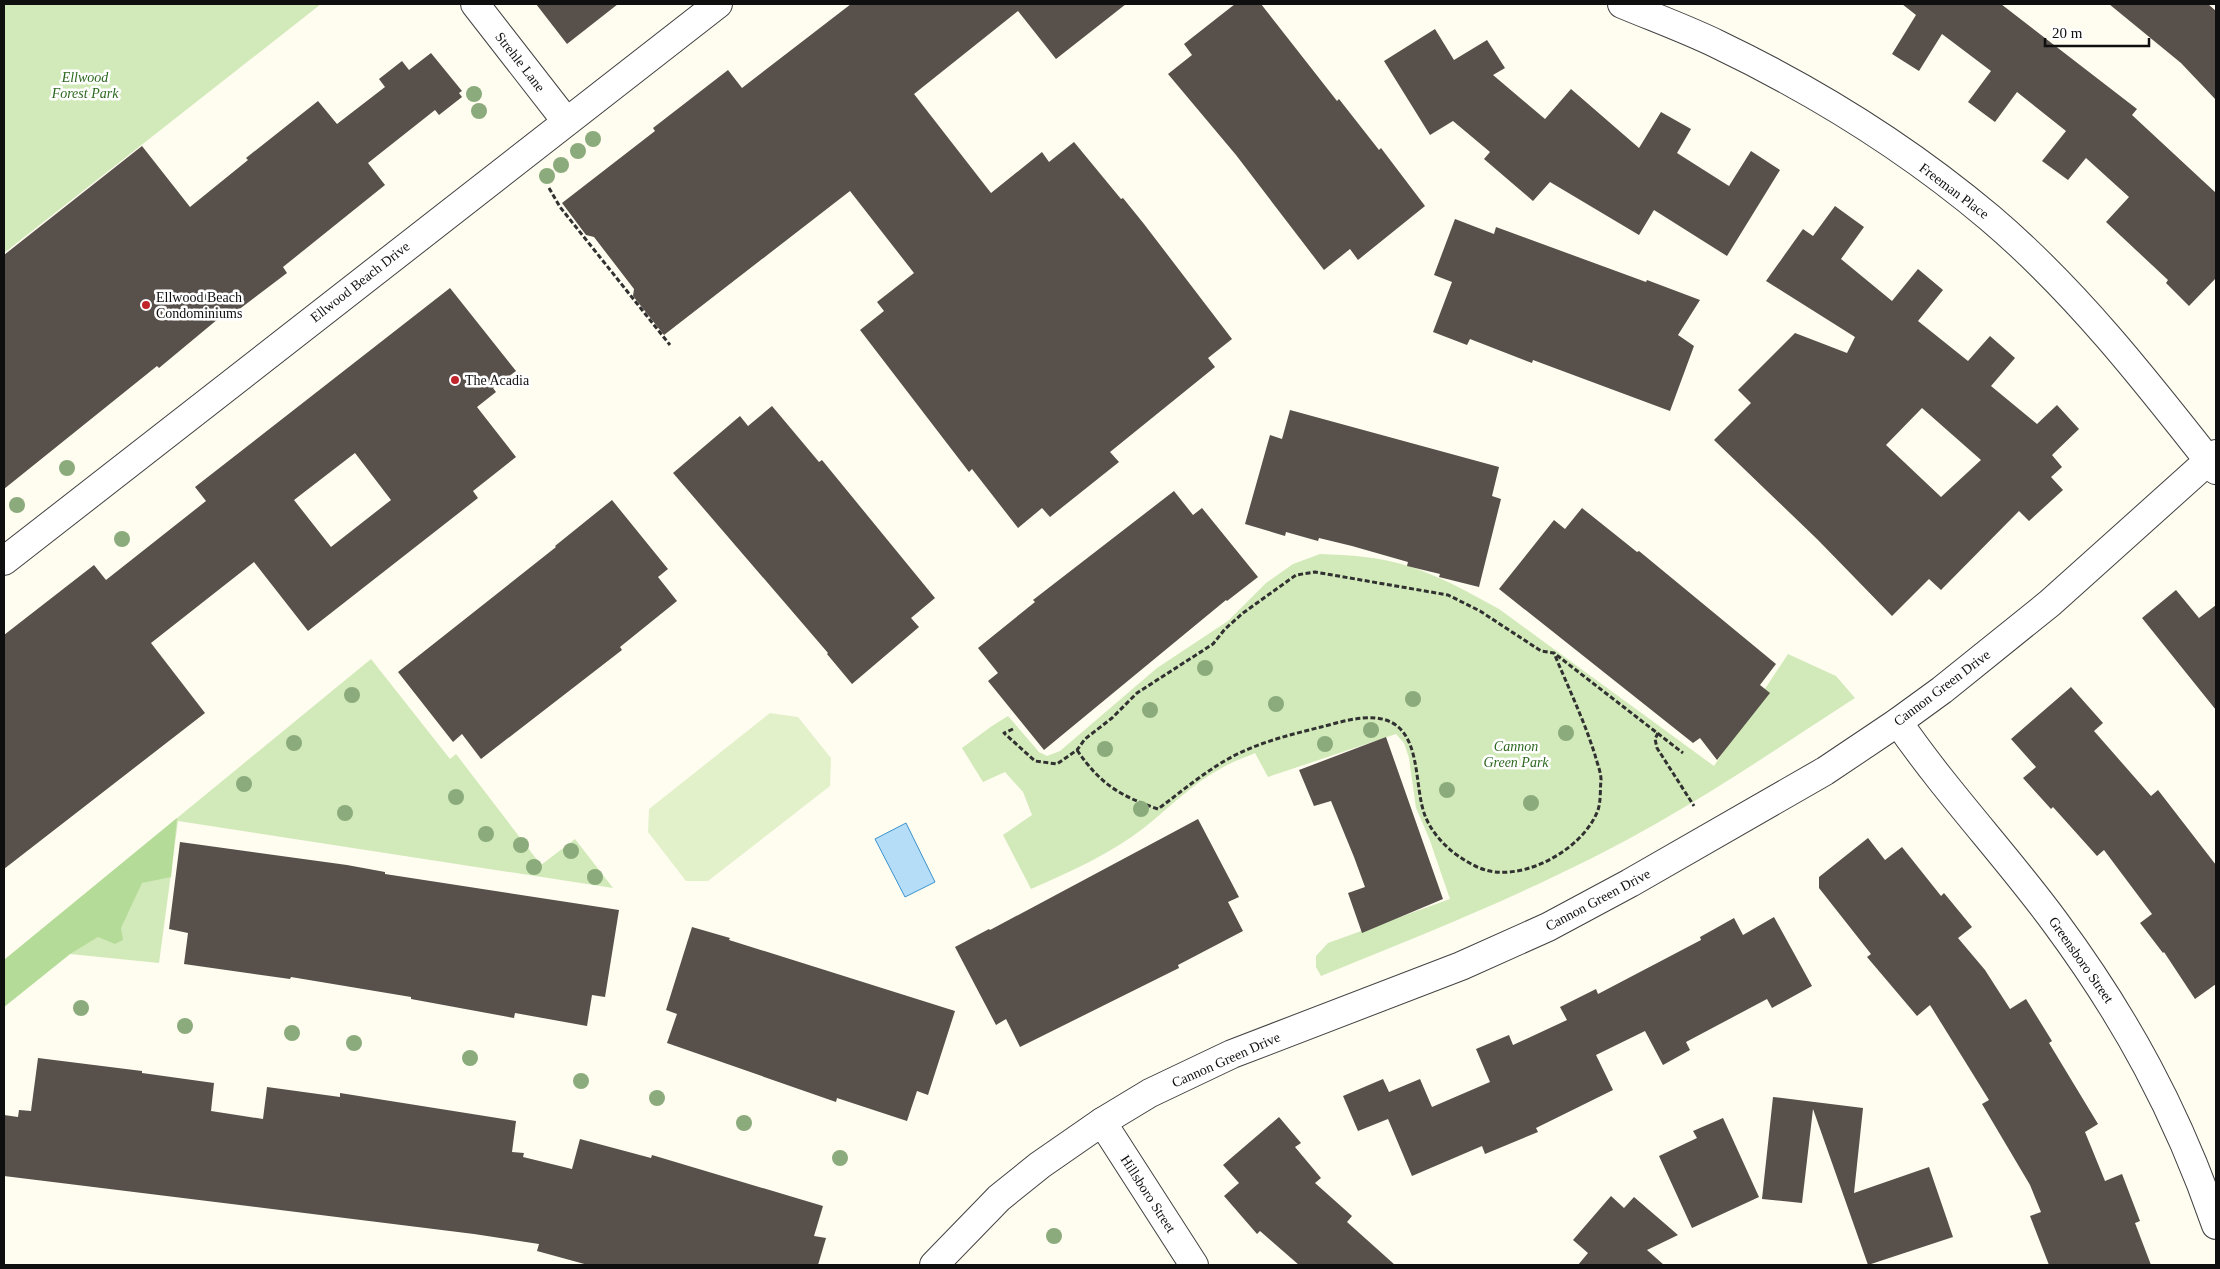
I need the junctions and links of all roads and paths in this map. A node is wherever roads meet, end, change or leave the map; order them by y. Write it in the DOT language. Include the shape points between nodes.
graph roads {
  1 [pos="475,4"];
  2 [pos="718,4"];
  3 [pos="1622,4"];
  4 [pos="566,121"];
  5 [pos="550,188"];
  6 [pos="670,345"];
  7 [pos="2214,462"];
  8 [pos="4,561"];
  9 [pos="1554,653"];
  10 [pos="1898,722"];
  11 [pos="1012,729"];
  12 [pos="1658,733"];
  13 [pos="1077,750"];
  14 [pos="1683,752"];
  15 [pos="1694,806"];
  16 [pos="1102,1122"];
  17 [pos="2216,1225"];
  18 [pos="934,1265"];
  19 [pos="1194,1265"];
  1 -- 4 [label="street, Strehle Lane"];
  2 -- 4 [label="street, Ellwood Beach Drive"];
  3 -- 7 [label="street, Freeman Place" via="1717,44 1798,86 1870,129 1966,198 2068,293"];
  4 -- 8 [label="street, Ellwood Beach Drive"];
  5 -- 6 [label="path" via="560,207"];
  7 -- 10 [label="street, Cannon Green Drive" via="2050,603"];
  9 -- 12 [label="path"];
  9 -- 13 [label="path" via="1541,651 1480,611 1448,595 1315,572 1296,575 1243,613 1213,644 1137,693"];
  9 -- 13 [label="path" via="1601,776 1599,809 1587,831 1567,849 1518,872 1494,872 1472,866 1436,836 1421,801 1409,742 1392,724 1378,718 1334,724 1253,747 1200,776 1158,810 1105,784"];
  10 -- 16 [label="street, Cannon Green Drive" via="1825,771 1548,927 1460,966 1232,1054 1150,1093"];
  10 -- 17 [label="street, Greensboro Street" via="1925,762 2054,920 2119,1013 2180,1130"];
  11 -- 13 [label="path" via="1004,733 1035,761 1056,764"];
  12 -- 14 [label="path"];
  12 -- 15 [label="path" via="1655,739 1657,748"];
  16 -- 18 [label="street, Cannon Green Drive" via="999,1198"];
  16 -- 19 [label="street, Hillsboro Street"];
}
